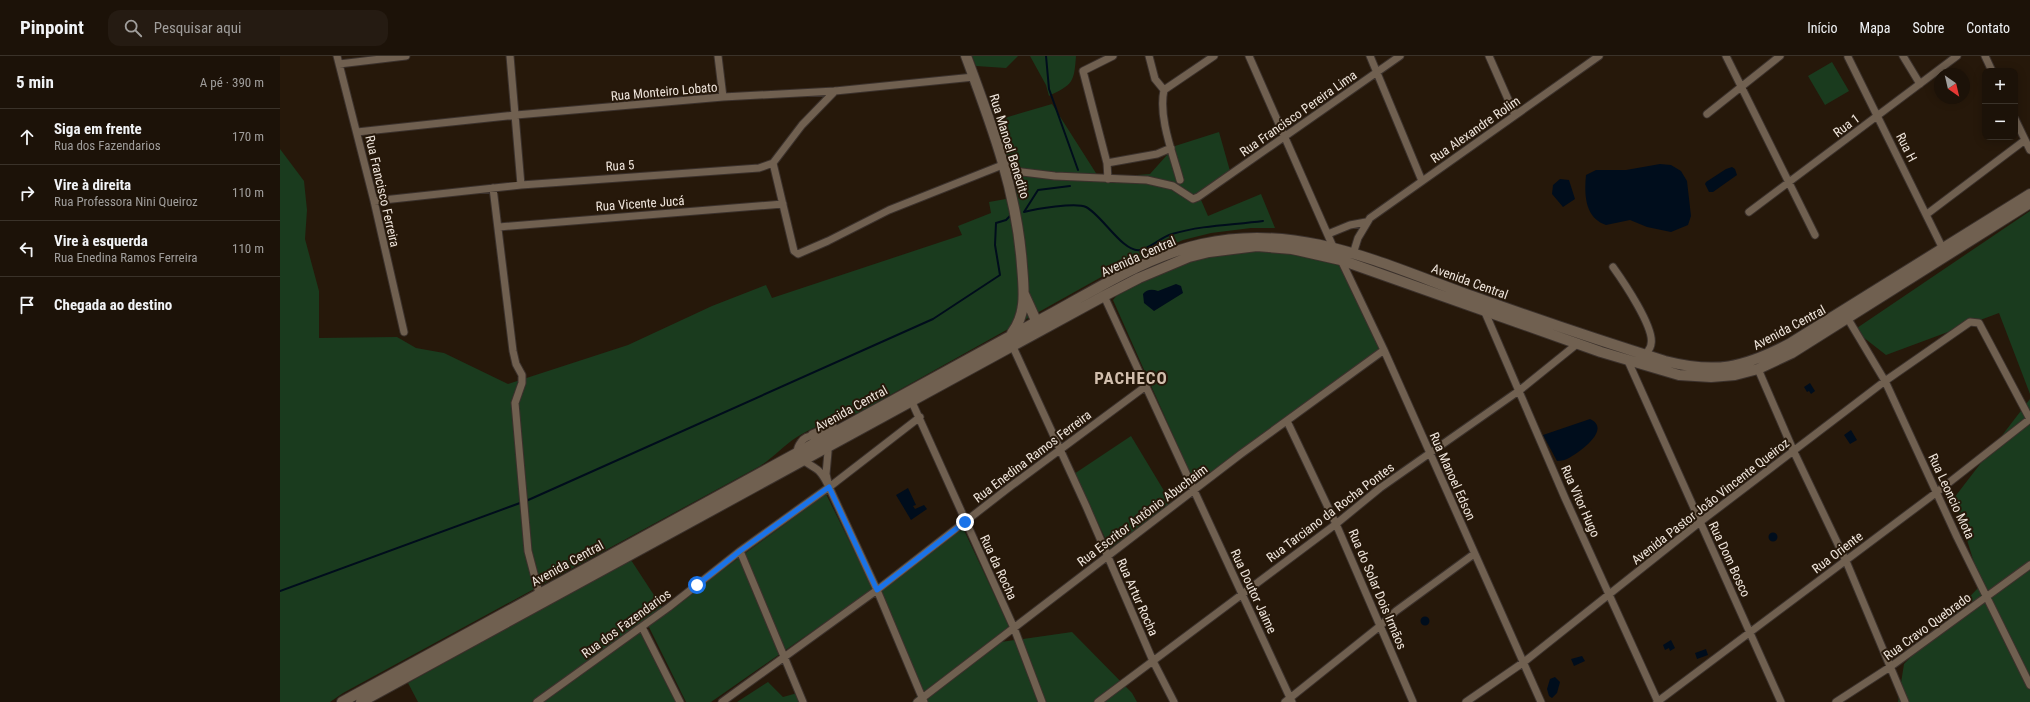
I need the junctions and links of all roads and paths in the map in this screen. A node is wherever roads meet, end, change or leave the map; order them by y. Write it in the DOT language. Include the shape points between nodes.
graph roads {
  1 [pos="336,56"];
  2 [pos="406,56"];
  3 [pos="510,56"];
  4 [pos="718,56"];
  5 [pos="966,56"];
  6 [pos="1113,56"];
  7 [pos="1149,56"];
  8 [pos="1214,56"];
  9 [pos="1249,56"];
  10 [pos="1370,56"];
  11 [pos="1400,56"];
  12 [pos="1489,56"];
  13 [pos="1599,56"];
  14 [pos="1726,56"];
  15 [pos="1780,56"];
  16 [pos="1903,56"];
  17 [pos="1957,56"];
  18 [pos="1985,56"];
  19 [pos="1848,57"];
  20 [pos="339,64"];
  21 [pos="1991,68"];
  22 [pos="1377,72"];
  23 [pos="974,77"];
  24 [pos="1920,84"];
  25 [pos="1741,87"];
  26 [pos="1164,90"];
  27 [pos="835,91"];
  28 [pos="723,98"];
  29 [pos="1707,114"];
  30 [pos="516,115"];
  31 [pos="1515,115"];
  32 [pos="1878,116"];
  33 [pos="2018,125"];
  34 [pos="357,132"];
  35 [pos="1285,136"];
  36 [pos="2025,140"];
  37 [pos="1171,148"];
  38 [pos="2030,150"];
  39 [pos="772,163"];
  40 [pos="1107,163"];
  41 [pos="1005,167"];
  42 [pos="1108,179"];
  43 [pos="1180,180"];
  44 [pos="1422,181"];
  45 [pos="1789,183"];
  46 [pos="521,184"];
  47 [pos="493,188"];
  48 [pos="2030,194"];
  49 [pos="374,200"];
  50 [pos="2030,203"];
  51 [pos="783,204"];
  52 [pos="1749,212"];
  53 [pos="1927,214"];
  54 [pos="1366,222"];
  55 [pos="499,227"];
  56 [pos="1328,234"];
  57 [pos="1815,235"];
  58 [pos="1334,248"];
  59 [pos="1943,249"];
  60 [pos="1353,254"];
  61 [pos="1341,260"];
  62 [pos="1613,267"];
  63 [pos="1024,294"];
  64 [pos="1104,296"];
  65 [pos="1029,305"];
  66 [pos="1484,310"];
  67 [pos="1047,316"];
  68 [pos="1848,319"];
  69 [pos="1037,321"];
  70 [pos="1041,331"];
  71 [pos="404,332"];
  72 [pos="1010,337"];
  73 [pos="1577,344"];
  74 [pos="1013,347"];
  75 [pos="1384,350"];
  76 [pos="1645,355"];
  77 [pos="1628,361"];
  78 [pos="1758,369"];
  79 [pos="1885,381"];
  80 [pos="1146,386"];
  81 [pos="1520,390"];
  82 [pos="911,400"];
  83 [pos="920,417"];
  84 [pos="2030,419"];
  85 [pos="1287,421"];
  86 [pos="823,444"];
  87 [pos="1060,450"];
  88 [pos="1429,452"];
  89 [pos="1794,452"];
  90 [pos="802,455"];
  91 [pos="829,487"];
  92 [pos="1194,491"];
  93 [pos="1937,492"];
  94 [pos="965,522"];
  95 [pos="1700,522"];
  96 [pos="1336,524"];
  97 [pos="740,551"];
  98 [pos="1474,554"];
  99 [pos="1108,556"];
  100 [pos="1846,561"];
  101 [pos="2030,565"];
  102 [pos="877,590"];
  103 [pos="539,593"];
  104 [pos="1242,594"];
  105 [pos="1610,594"];
  106 [pos="1987,598"];
  107 [pos="642,626"];
  108 [pos="1380,626"];
  109 [pos="1014,628"];
  110 [pos="1750,633"];
  111 [pos="784,657"];
  112 [pos="1153,661"];
  113 [pos="1524,662"];
  114 [pos="1890,667"];
  115 [pos="2030,685"];
  116 [pos="921,701"];
  117 [pos="1289,701"];
  118 [pos="342,702"];
  119 [pos="363,702"];
  120 [pos="537,702"];
  121 [pos="680,702"];
  122 [pos="722,702"];
  123 [pos="802,702"];
  124 [pos="1042,702"];
  125 [pos="1098,702"];
  126 [pos="1174,702"];
  127 [pos="1414,702"];
  128 [pos="1466,702"];
  129 [pos="1541,702"];
  130 [pos="1658,702"];
  131 [pos="1781,702"];
  132 [pos="1836,702"];
  133 [pos="1905,702"];
  1 -- 20 [label="street, Rua Francisco Ferreira"];
  2 -- 20 [label="street"];
  3 -- 30 [label="street"];
  4 -- 28 [label="street"];
  5 -- 23 [label="main road, Rua Manoel Benedito"];
  6 -- 40 [label="street" via="1083,71"];
  7 -- 26 [label="street" via="1155,79"];
  8 -- 26 [label="street"];
  9 -- 35 [label="street"];
  10 -- 22 [label="street"];
  11 -- 22 [label="street, Rua Francisco Pereira Lima"];
  12 -- 31 [label="street"];
  13 -- 31 [label="street, Rua Alexandre Rolim"];
  14 -- 25 [label="street"];
  15 -- 25 [label="street"];
  16 -- 24 [label="street"];
  17 -- 24 [label="street, Rua 1"];
  18 -- 21 [label="street"];
  19 -- 32 [label="street, Rua H"];
  20 -- 34 [label="street, Rua Francisco Ferreira"];
  22 -- 35 [label="street, Rua Francisco Pereira Lima"];
  22 -- 44 [label="street"];
  23 -- 27 [label="street, Rua Monteiro Lobato"];
  23 -- 41 [label="main road, Rua Manoel Benedito"];
  24 -- 32 [label="street, Rua 1"];
  25 -- 29 [label="street"];
  25 -- 45 [label="street"];
  26 -- 37 [label="street" via="1164,120"];
  27 -- 28 [label="street, Rua Monteiro Lobato"];
  27 -- 39 [label="street" via="793,135"];
  28 -- 30 [label="street, Rua Monteiro Lobato"];
  30 -- 34 [label="street, Rua Monteiro Lobato"];
  30 -- 46 [label="street"];
  31 -- 44 [label="street, Rua Alexandre Rolim"];
  32 -- 45 [label="street, Rua 1"];
  32 -- 53 [label="street, Rua H"];
  33 -- 36 [label="street"];
  34 -- 49 [label="street, Rua Francisco Ferreira"];
  35 -- 42 [label="street, Rua Francisco Pereira Lima" via="1210,190 1193,199 1173,186 1147,180"];
  35 -- 56 [label="street"];
  36 -- 38 [label="street"];
  36 -- 53 [label="street"];
  37 -- 40 [label="street" via="1157,154"];
  37 -- 43 [label="street"];
  39 -- 46 [label="street, Rua 5" via="750,169"];
  39 -- 51 [label="street"];
  40 -- 42 [label="street"];
  41 -- 42 [label="street" via="1055,176"];
  41 -- 51 [label="street" via="889,210 798,254 794,251"];
  41 -- 63 [label="main road, Rua Manoel Benedito" via="1019,224"];
  44 -- 54 [label="street, Rua Alexandre Rolim"];
  45 -- 52 [label="street, Rua 1"];
  45 -- 57 [label="street"];
  46 -- 47 [label="street, Rua 5"];
  47 -- 49 [label="street, Rua 5"];
  47 -- 55 [label="street"];
  48 -- 59 [label="main road, Avenida Central"];
  49 -- 71 [label="street, Rua Francisco Ferreira"];
  50 -- 68 [label="main road, Avenida Central"];
  51 -- 55 [label="street, Rua Vicente Jucá"];
  53 -- 59 [label="street, Rua H"];
  54 -- 56 [label="street, Rua Alexandre Rolim"];
  54 -- 60 [label="street, Rua Alexandre Rolim"];
  55 -- 103 [label="street" via="513,351 522,375 522,384 515,403 528,551"];
  56 -- 58 [label="street"];
  58 -- 60 [label="main road, Avenida Central"];
  58 -- 67 [label="main road, Avenida Central" via="1303,241 1261,237 1202,244 1135,269"];
  59 -- 76 [label="main road, Avenida Central" via="1809,332 1750,362 1729,367 1688,367"];
  60 -- 76 [label="main road, Avenida Central"];
  61 -- 64 [label="main road, Avenida Central" via="1292,249 1257,246 1216,251 1189,257"];
  61 -- 66 [label="main road, Avenida Central"];
  61 -- 75 [label="street, Rua Manoel Edson"];
  62 -- 76 [label="street" via="1635,300 1651,338 1651,345"];
  63 -- 65 [label="main road, Rua Manoel Benedito"];
  63 -- 72 [label="main road, Rua Manoel Benedito" via="1022,317"];
  64 -- 70 [label="main road, Avenida Central"];
  64 -- 80 [label="street, Rua Doutor Jaime"];
  65 -- 67 [label="main road" via="1037,313"];
  65 -- 69 [label="main road, Rua Manoel Benedito"];
  66 -- 73 [label="main road, Avenida Central"];
  66 -- 81 [label="street, Rua Vitor Hugo"];
  67 -- 69 [label="main road, Avenida Central"];
  68 -- 78 [label="main road, Avenida Central" via="1792,353"];
  68 -- 79 [label="street, Rua Leoncio Mota"];
  69 -- 70 [label="main road, Rua Manoel Benedito"];
  69 -- 72 [label="main road, Avenida Central"];
  70 -- 74 [label="main road, Avenida Central"];
  72 -- 86 [label="main road, Avenida Central" via="860,417"];
  73 -- 77 [label="main road, Avenida Central"];
  73 -- 81 [label="street, Rua Tarciano da Rocha Pontes"];
  74 -- 82 [label="main road, Avenida Central"];
  74 -- 87 [label="street, Rua Artur Rocha"];
  75 -- 85 [label="street, Rua Escritor Antônio Abuchaim"];
  75 -- 88 [label="street, Rua Manoel Edson"];
  77 -- 78 [label="main road, Avenida Central" via="1679,375 1711,377 1735,375"];
  77 -- 95 [label="street, Rua Dom Bosco"];
  78 -- 89 [label="street"];
  79 -- 84 [label="street, Avenida Pastor João Vincente Queiroz" via="1970,322 1979,323"];
  79 -- 89 [label="street, Avenida Pastor João Vincente Queiroz"];
  79 -- 93 [label="street, Rua Leoncio Mota"];
  80 -- 87 [label="street, Rua Enedina Ramos Ferreira"];
  80 -- 92 [label="street, Rua Doutor Jaime"];
  81 -- 88 [label="street, Rua Tarciano da Rocha Pontes"];
  81 -- 105 [label="street, Rua Vitor Hugo" via="1565,498"];
  82 -- 83 [label="street, Rua da Rocha"];
  82 -- 86 [label="main road, Avenida Central" via="839,440"];
  83 -- 91 [label="street, Rua dos Fazendarios"];
  83 -- 94 [label="street, Rua da Rocha"];
  84 -- 93 [label="street, Rua Oriente"];
  85 -- 92 [label="street, Rua Escritor Antônio Abuchaim"];
  85 -- 96 [label="street, Rua do Solar Dois Irmãos"];
  86 -- 90 [label="main road, Avenida Central"];
  86 -- 90 [label="street" via="818,465"];
  86 -- 91 [label="street"];
  87 -- 94 [label="street, Rua Enedina Ramos Ferreira"];
  87 -- 99 [label="street, Rua Artur Rocha"];
  88 -- 96 [label="street, Rua Tarciano da Rocha Pontes"];
  88 -- 98 [label="street, Rua Manoel Edson"];
  89 -- 95 [label="street, Avenida Pastor João Vincente Queiroz"];
  89 -- 100 [label="street"];
  90 -- 91 [label="street" via="823,475"];
  90 -- 103 [label="main road, Avenida Central" via="767,469"];
  90 -- 119 [label="main road, Avenida Central" via="776,475"];
  91 -- 97 [label="street, Rua dos Fazendarios"];
  91 -- 102 [label="street"];
  92 -- 99 [label="street, Rua Escritor Antônio Abuchaim"];
  92 -- 104 [label="street, Rua Doutor Jaime"];
  93 -- 100 [label="street, Rua Oriente"];
  93 -- 106 [label="street, Rua Leoncio Mota"];
  94 -- 102 [label="street, Rua Enedina Ramos Ferreira"];
  94 -- 109 [label="street, Rua da Rocha"];
  95 -- 105 [label="street, Avenida Pastor João Vincente Queiroz"];
  95 -- 110 [label="street, Rua Dom Bosco"];
  96 -- 104 [label="street, Rua Tarciano da Rocha Pontes"];
  96 -- 108 [label="street, Rua do Solar Dois Irmãos"];
  97 -- 107 [label="street, Rua dos Fazendarios"];
  97 -- 111 [label="street"];
  98 -- 108 [label="street" via="1396,611"];
  98 -- 113 [label="street, Rua Manoel Edson"];
  99 -- 109 [label="street, Rua Escritor Antônio Abuchaim"];
  99 -- 112 [label="street, Rua Artur Rocha"];
  100 -- 110 [label="street, Rua Oriente"];
  100 -- 114 [label="street"];
  101 -- 106 [label="street, Rua Cravo Quebrado"];
  102 -- 111 [label="street, Rua Enedina Ramos Ferreira"];
  102 -- 116 [label="street"];
  103 -- 118 [label="main road, Avenida Central"];
  104 -- 112 [label="street, Rua Tarciano da Rocha Pontes"];
  104 -- 117 [label="street, Rua Doutor Jaime"];
  105 -- 113 [label="street, Avenida Pastor João Vincente Queiroz"];
  105 -- 130 [label="street, Rua Vitor Hugo"];
  106 -- 114 [label="street, Rua Cravo Quebrado"];
  106 -- 115 [label="street, Rua Leoncio Mota"];
  107 -- 120 [label="street, Rua dos Fazendarios"];
  107 -- 121 [label="street"];
  108 -- 117 [label="street"];
  108 -- 127 [label="street, Rua do Solar Dois Irmãos"];
  109 -- 116 [label="street, Rua Escritor Antônio Abuchaim"];
  109 -- 124 [label="street, Rua da Rocha"];
  110 -- 130 [label="street, Rua Oriente"];
  110 -- 131 [label="street, Rua Dom Bosco"];
  111 -- 122 [label="street, Rua Enedina Ramos Ferreira"];
  111 -- 123 [label="street"];
  112 -- 125 [label="street, Rua Tarciano da Rocha Pontes"];
  112 -- 126 [label="street, Rua Artur Rocha"];
  113 -- 128 [label="street, Avenida Pastor João Vincente Queiroz"];
  113 -- 129 [label="street, Rua Manoel Edson"];
  114 -- 132 [label="street, Rua Cravo Quebrado"];
  114 -- 133 [label="street"];
}
